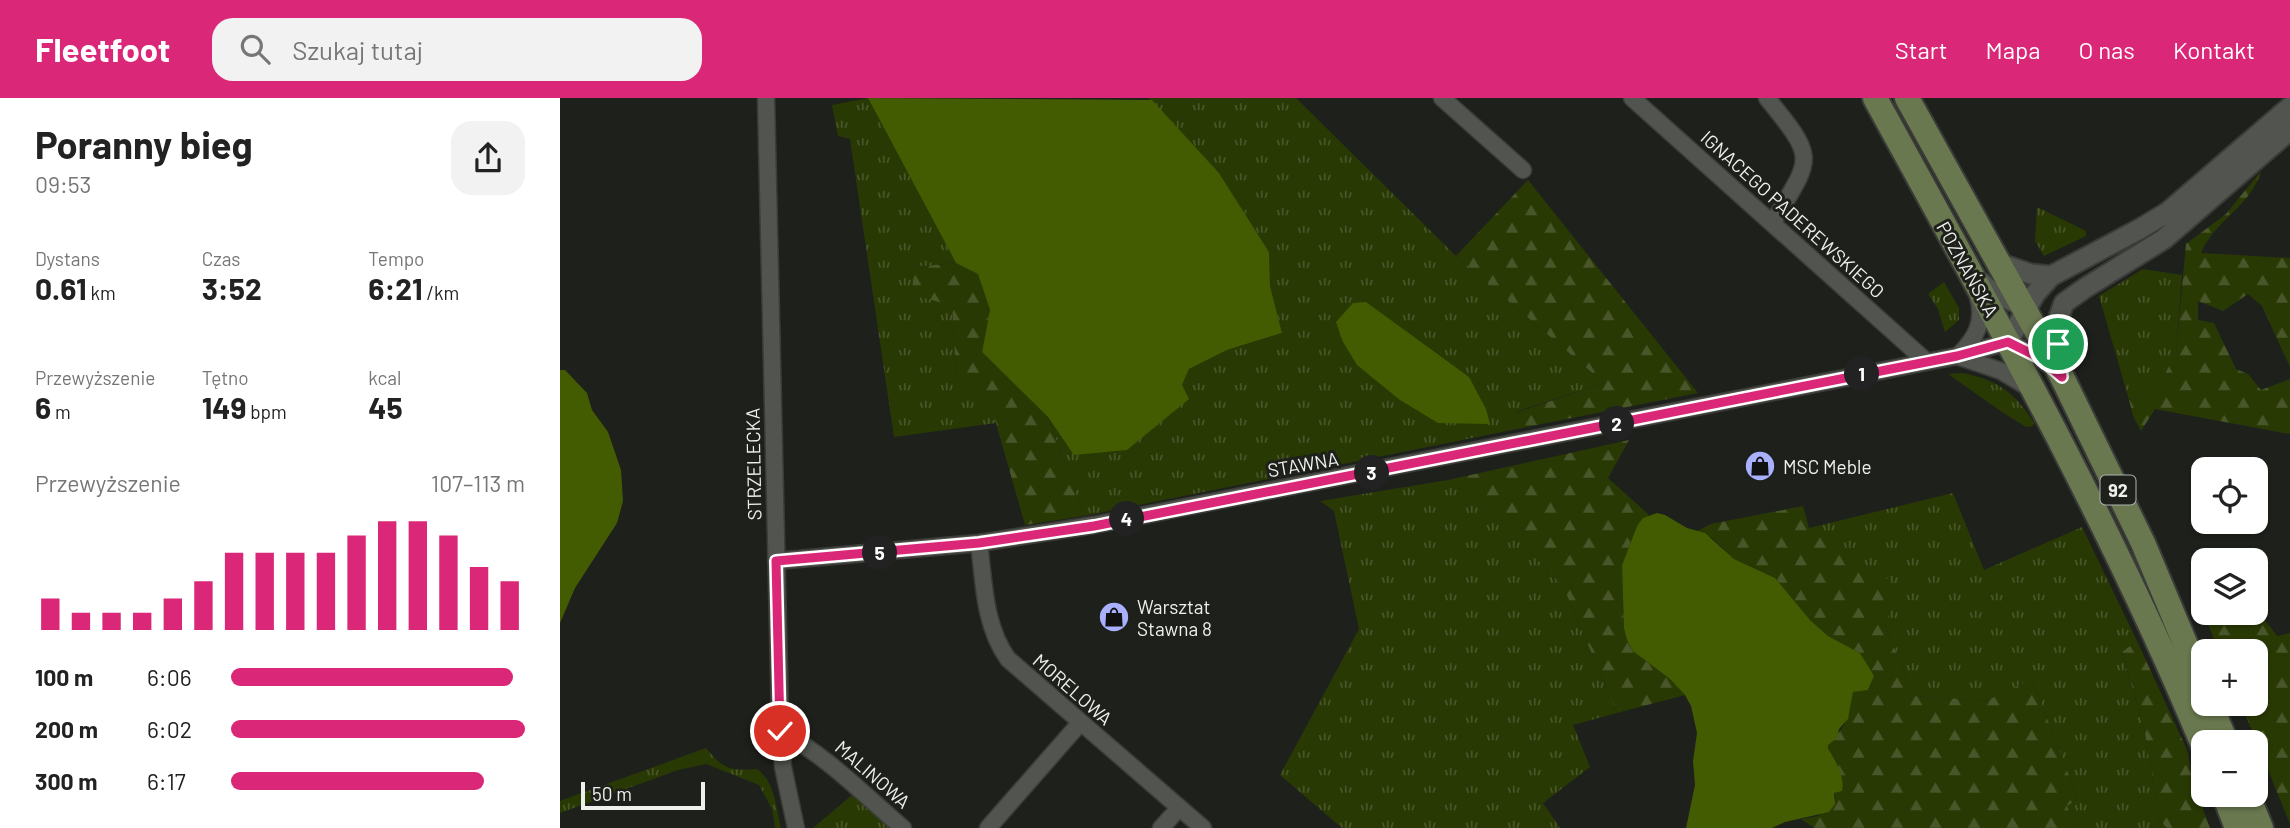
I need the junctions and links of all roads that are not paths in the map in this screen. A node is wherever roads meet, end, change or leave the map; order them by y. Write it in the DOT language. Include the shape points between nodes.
graph roads {
  1 [pos="765,98"];
  2 [pos="1442,98"];
  3 [pos="1632,98"];
  4 [pos="1767,98"];
  5 [pos="1875,98"];
  6 [pos="1907,98"];
  7 [pos="2290,107"];
  8 [pos="2290,130"];
  9 [pos="1523,170"];
  10 [pos="1773,222"];
  11 [pos="1965,264"];
  12 [pos="2001,264"];
  13 [pos="2051,276"];
  14 [pos="2064,303"];
  15 [pos="2025,309"];
  16 [pos="2008,342"];
  17 [pos="1957,356"];
  18 [pos="1926,361"];
  19 [pos="2062,377"];
  20 [pos="2035,392"];
  21 [pos="979,543"];
  22 [pos="776,561"];
  23 [pos="2191,657"];
  24 [pos="1080,723"];
  25 [pos="2196,730"];
  26 [pos="780,731"];
  27 [pos="2229,807"];
  28 [pos="2252,807"];
  29 [pos="1179,808"];
  30 [pos="796,828"];
  31 [pos="903,828"];
  32 [pos="988,828"];
  33 [pos="1161,828"];
  34 [pos="1203,828"];
  35 [pos="2237,828"];
  36 [pos="2261,828"];
  1 -- 22 [label="street, STRZELECKA"];
  2 -- 9 [label="street"];
  3 -- 10 [label="street, IGNACEGO PADEREWSKIEGO"];
  4 -- 10 [label="street" via="1798,136 1805,155 1803,171"];
  5 -- 11 [label="main road, POZNAŃSKA / 92"];
  6 -- 12 [label="main road, POZNAŃSKA / 92"];
  7 -- 13 [label="street" via="2168,212"];
  8 -- 14 [label="street" via="2164,239"];
  10 -- 18 [label="street, IGNACEGO PADEREWSKIEGO"];
  11 -- 15 [label="street" via="1994,293"];
  11 -- 16 [label="main road, POZNAŃSKA / 92"];
  11 -- 17 [label="street" via="1979,302 1980,320 1972,341"];
  12 -- 13 [label="street"];
  12 -- 15 [label="main road, POZNAŃSKA / 92"];
  13 -- 15 [label="street"];
  14 -- 15 [label="street"];
  14 -- 19 [label="street" via="2056,325"];
  15 -- 16 [label="street"];
  15 -- 19 [label="main road, POZNAŃSKA / 92"];
  16 -- 17 [label="street, STAWNA"];
  16 -- 19 [label="street" via="2040,358"];
  16 -- 20 [label="main road, POZNAŃSKA / 92"];
  17 -- 18 [label="street, STAWNA"];
  17 -- 20 [label="street, STAWNA" via="2001,371"];
  18 -- 21 [label="street, STAWNA" via="1094,526"];
  19 -- 23 [label="main road, POZNAŃSKA / 92" via="2143,543"];
  20 -- 25 [label="main road, POZNAŃSKA / 92" via="2115,551"];
  21 -- 22 [label="street, STAWNA"];
  21 -- 24 [label="street, MORELOWA" via="988,612 1001,650"];
  22 -- 26 [label="street, STRZELECKA"];
  24 -- 29 [label="street, MORELOWA"];
  24 -- 32 [label="street"];
  26 -- 30 [label="street, STRZELECKA"];
  26 -- 31 [label="street, MALINOWA" via="806,744"];
  27 -- 35 [label="main road"];
  28 -- 36 [label="main road"];
  29 -- 33 [label="street"];
  29 -- 34 [label="street, MORELOWA"];
}
